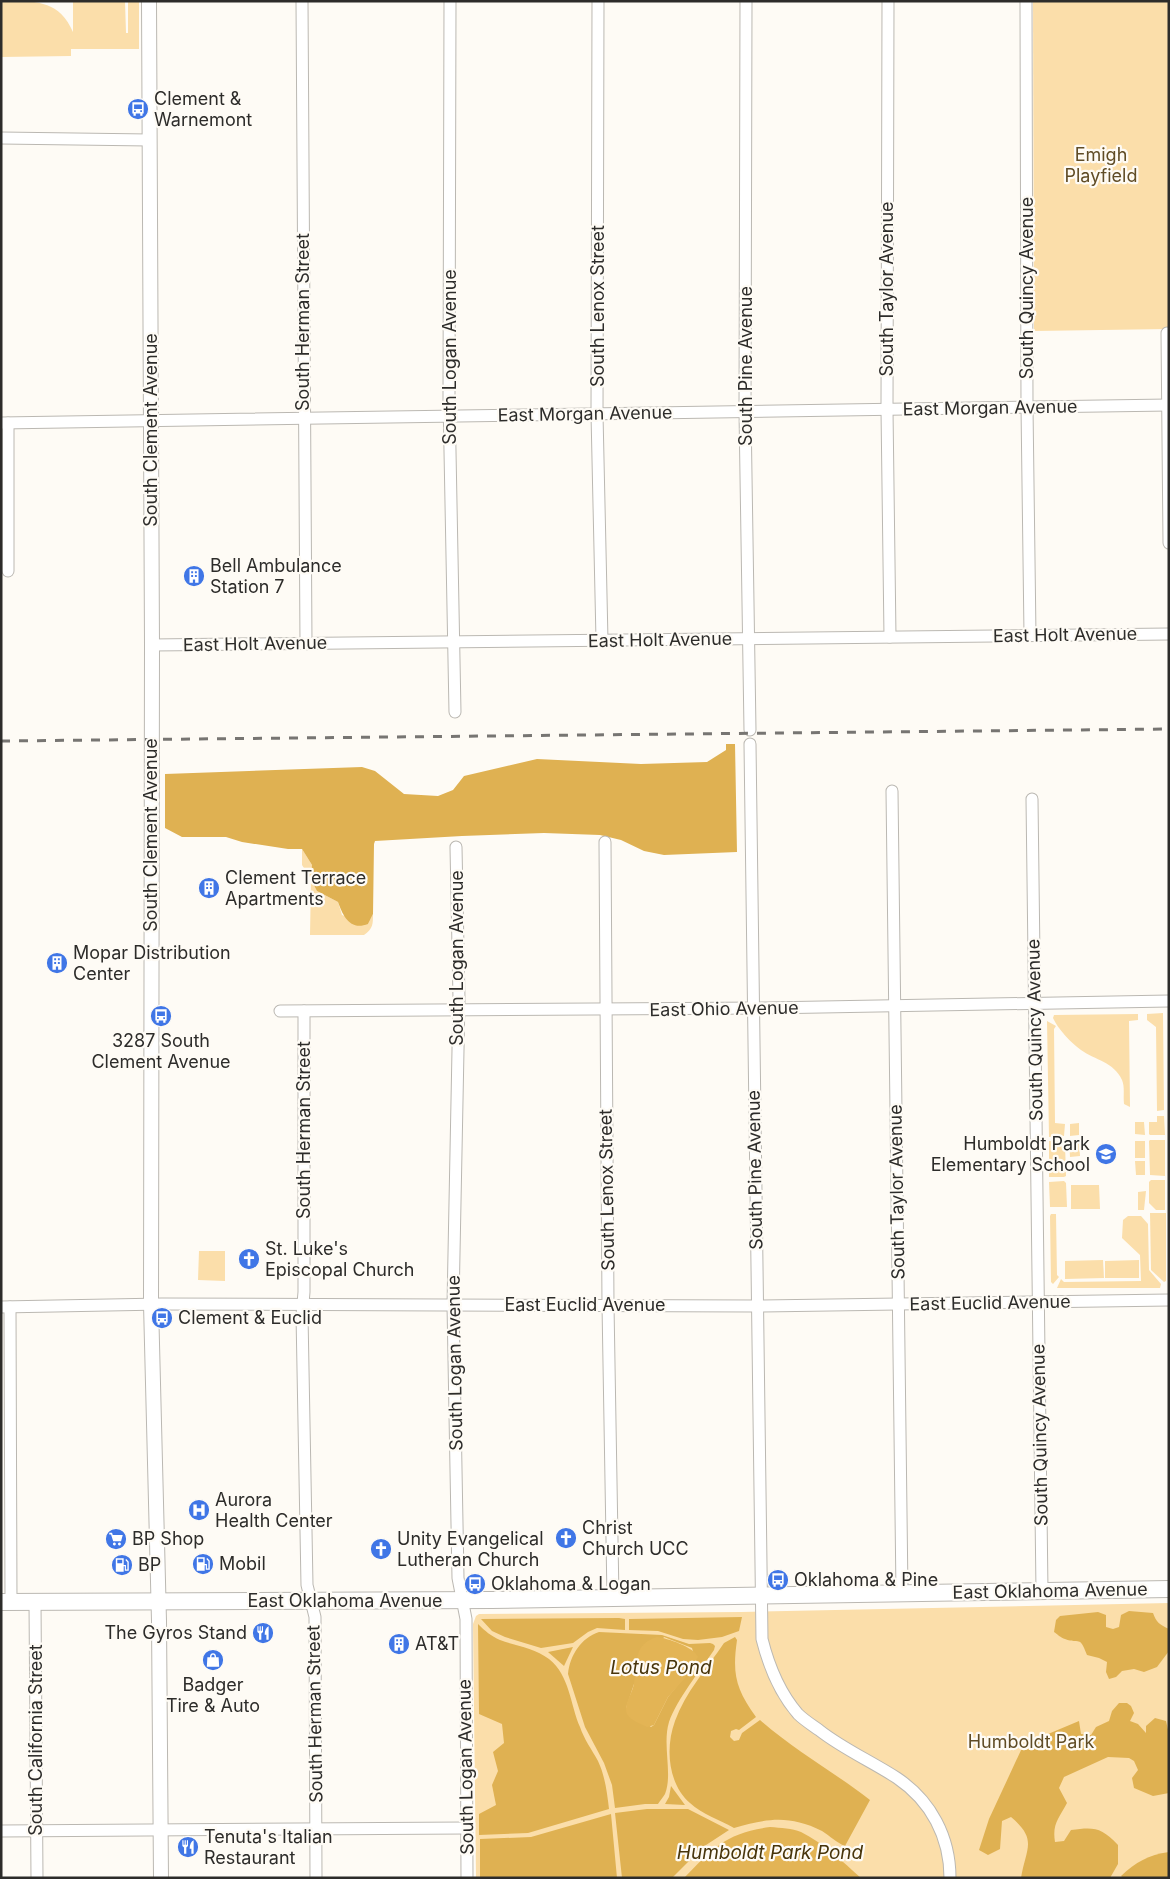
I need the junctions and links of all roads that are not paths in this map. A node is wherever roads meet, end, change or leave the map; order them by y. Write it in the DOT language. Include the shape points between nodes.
graph roads {
  1 [pos="149,1"];
  2 [pos="302,1"];
  3 [pos="450,1"];
  4 [pos="598,1"];
  5 [pos="746,1"];
  6 [pos="888,1"];
  7 [pos="1026,1"];
  8 [pos="1,138"];
  9 [pos="150,140"];
  10 [pos="1167,333"];
  11 [pos="1168,405"];
  12 [pos="1027,407"];
  13 [pos="887,410"];
  14 [pos="745,412"];
  15 [pos="597,414"];
  16 [pos="449,416"];
  17 [pos="304,419"];
  18 [pos="150,421"];
  19 [pos="5,423"];
  20 [pos="1169,543"];
  21 [pos="8,572"];
  22 [pos="1169,634"];
  23 [pos="1030,635"];
  24 [pos="890,637"];
  25 [pos="748,638"];
  26 [pos="602,640"];
  27 [pos="454,642"];
  28 [pos="306,644"];
  29 [pos="152,645"];
  30 [pos="455,712"];
  31 [pos="750,730"];
  32 [pos="750,744"];
  33 [pos="892,791"];
  34 [pos="1032,799"];
  35 [pos="604,842"];
  36 [pos="456,847"];
  37 [pos="1169,1001"];
  38 [pos="1035,1003"];
  39 [pos="895,1006"];
  40 [pos="753,1008"];
  41 [pos="605,1009"];
  42 [pos="458,1010"];
  43 [pos="280,1011"];
  44 [pos="304,1011"];
  45 [pos="1169,1300"];
  46 [pos="1038,1302"];
  47 [pos="150,1304"];
  48 [pos="303,1304"];
  49 [pos="899,1304"];
  50 [pos="453,1305"];
  51 [pos="608,1306"];
  52 [pos="757,1306"];
  53 [pos="6,1307"];
  54 [pos="1169,1589"];
  55 [pos="1042,1591"];
  56 [pos="902,1593"];
  57 [pos="760,1596"];
  58 [pos="613,1598"];
  59 [pos="311,1600"];
  60 [pos="463,1600"];
  61 [pos="158,1601"];
  62 [pos="6,1602"];
  63 [pos="35,1602"];
  64 [pos="467,1828"];
  65 [pos="316,1829"];
  66 [pos="161,1830"];
  67 [pos="1,1831"];
  68 [pos="36,1831"];
  69 [pos="37,1878"];
  70 [pos="161,1878"];
  71 [pos="316,1878"];
  72 [pos="468,1878"];
  73 [pos="950,1878"];
  1 -- 9 [label="street, South Clement Avenue"];
  2 -- 17 [label="street, South Herman Street"];
  3 -- 16 [label="street, South Logan Avenue"];
  4 -- 15 [label="street, South Lenox Street"];
  5 -- 14 [label="street, South Pine Avenue"];
  6 -- 13 [label="street, South Taylor Avenue"];
  7 -- 12 [label="street, South Quincy Avenue"];
  8 -- 9 [label="street"];
  9 -- 18 [label="street, South Clement Avenue"];
  10 -- 11 [label="street"];
  11 -- 12 [label="street, East Morgan Avenue"];
  11 -- 20 [label="street"];
  12 -- 13 [label="street, East Morgan Avenue"];
  12 -- 23 [label="street, South Quincy Avenue"];
  13 -- 14 [label="street, East Morgan Avenue"];
  13 -- 24 [label="street, South Taylor Avenue"];
  14 -- 15 [label="street, East Morgan Avenue"];
  14 -- 25 [label="street, South Pine Avenue"];
  15 -- 16 [label="street, East Morgan Avenue"];
  15 -- 26 [label="street, South Lenox Street"];
  16 -- 17 [label="street, East Morgan Avenue"];
  16 -- 27 [label="street, South Logan Avenue"];
  17 -- 18 [label="street, East Morgan Avenue"];
  17 -- 28 [label="street, South Herman Street"];
  18 -- 19 [label="street, East Morgan Avenue"];
  18 -- 29 [label="street, South Clement Avenue"];
  19 -- 21 [label="street"];
  22 -- 23 [label="street, East Holt Avenue"];
  23 -- 24 [label="street, East Holt Avenue"];
  24 -- 25 [label="street, East Holt Avenue"];
  25 -- 26 [label="street, East Holt Avenue"];
  25 -- 31 [label="street, South Pine Avenue"];
  26 -- 27 [label="street, East Holt Avenue"];
  27 -- 28 [label="street, East Holt Avenue"];
  27 -- 30 [label="street, South Logan Avenue"];
  28 -- 29 [label="street, East Holt Avenue"];
  29 -- 47 [label="street, South Clement Avenue"];
  32 -- 40 [label="street, South Pine Avenue"];
  33 -- 39 [label="street, South Taylor Avenue"];
  34 -- 38 [label="street, South Quincy Avenue"];
  35 -- 41 [label="street, South Lenox Street"];
  36 -- 42 [label="street, South Logan Avenue"];
  37 -- 38 [label="street, East Ohio Avenue"];
  38 -- 39 [label="street, East Ohio Avenue"];
  38 -- 46 [label="street, South Quincy Avenue"];
  39 -- 40 [label="street, East Ohio Avenue"];
  39 -- 49 [label="street, South Taylor Avenue"];
  40 -- 41 [label="street, East Ohio Avenue"];
  40 -- 52 [label="street, South Pine Avenue"];
  41 -- 42 [label="street, East Ohio Avenue"];
  41 -- 51 [label="street, South Lenox Street"];
  42 -- 44 [label="street, East Ohio Avenue"];
  42 -- 50 [label="street, South Logan Avenue"];
  43 -- 44 [label="street, East Ohio Avenue"];
  44 -- 48 [label="street, South Herman Street"];
  45 -- 46 [label="street, East Euclid Avenue"];
  46 -- 49 [label="street, East Euclid Avenue"];
  46 -- 55 [label="street, South Quincy Avenue"];
  47 -- 48 [label="street, East Euclid Avenue"];
  47 -- 53 [label="street, East Euclid Avenue"];
  47 -- 61 [label="street, South Clement Avenue"];
  48 -- 50 [label="street, East Euclid Avenue"];
  48 -- 59 [label="street, South Herman Street" via="307,1585"];
  49 -- 52 [label="street, East Euclid Avenue"];
  49 -- 56 [label="street, South Taylor Avenue"];
  50 -- 51 [label="street, East Euclid Avenue"];
  50 -- 60 [label="street, South Logan Avenue" via="458,1578"];
  51 -- 52 [label="street, East Euclid Avenue"];
  51 -- 58 [label="street, South Lenox Street"];
  52 -- 57 [label="street, South Pine Avenue"];
  53 -- 62 [label="street"];
  54 -- 55 [label="main road, East Oklahoma Avenue"];
  55 -- 56 [label="main road, East Oklahoma Avenue"];
  56 -- 57 [label="main road, East Oklahoma Avenue"];
  57 -- 58 [label="main road, East Oklahoma Avenue"];
  57 -- 73 [label="street, South Pine Avenue" via="762,1639 768,1664 782,1692 799,1715 825,1735 897,1778 924,1803 947,1845"];
  58 -- 60 [label="main road, East Oklahoma Avenue"];
  59 -- 60 [label="main road, East Oklahoma Avenue"];
  59 -- 61 [label="main road, East Oklahoma Avenue"];
  59 -- 65 [label="street, South Herman Street" via="315,1620"];
  60 -- 64 [label="street, South Logan Avenue" via="466,1619"];
  61 -- 63 [label="main road, East Oklahoma Avenue"];
  61 -- 66 [label="street, South Clement Avenue"];
  62 -- 63 [label="main road, East Oklahoma Avenue"];
  63 -- 68 [label="street, South California Street"];
  64 -- 65 [label="street"];
  64 -- 72 [label="street, South Logan Avenue"];
  65 -- 66 [label="street"];
  65 -- 71 [label="street, South Herman Street"];
  66 -- 68 [label="street"];
  66 -- 70 [label="street, South Clement Avenue"];
  67 -- 68 [label="street"];
  68 -- 69 [label="street, South California Street"];
}
